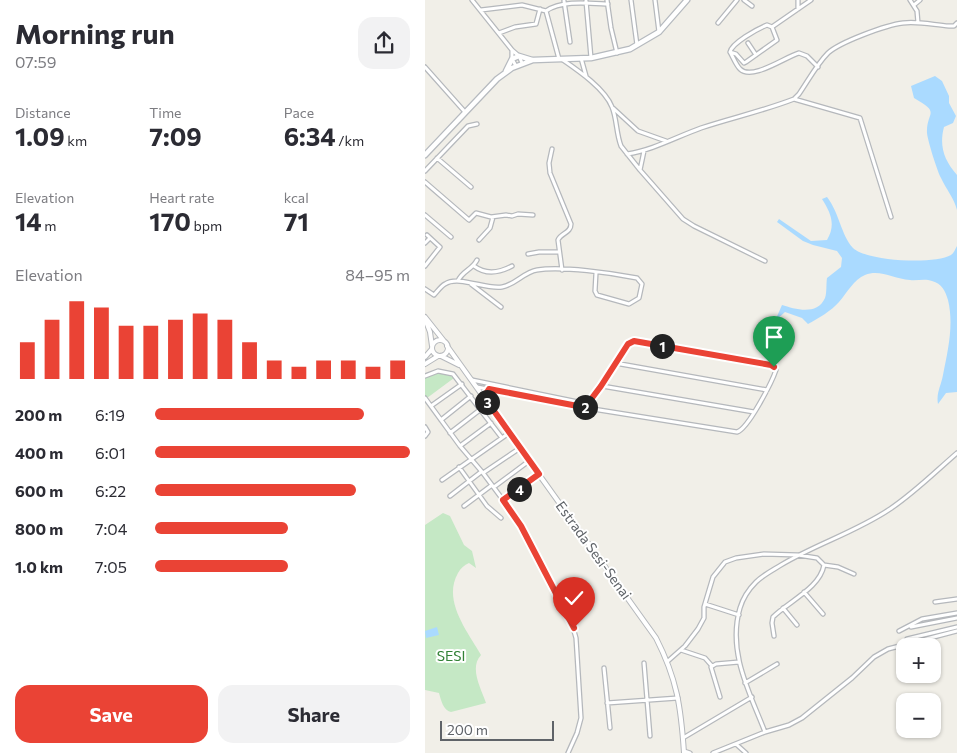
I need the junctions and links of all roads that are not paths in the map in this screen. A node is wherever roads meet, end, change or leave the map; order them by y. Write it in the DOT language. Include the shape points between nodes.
graph roads {
  1 [pos="472,0"];
  2 [pos="631,0"];
  3 [pos="655,0"];
  4 [pos="687,0"];
  5 [pos="737,0"];
  6 [pos="745,0"];
  7 [pos="798,0"];
  8 [pos="811,0"];
  9 [pos="910,0"];
  10 [pos="920,0"];
  11 [pos="564,1"];
  12 [pos="586,1"];
  13 [pos="607,2"];
  14 [pos="914,5"];
  15 [pos="752,6"];
  16 [pos="539,9"];
  17 [pos="481,10"];
  18 [pos="798,10"];
  19 [pos="546,11"];
  20 [pos="718,23"];
  21 [pos="918,23"];
  22 [pos="956,25"];
  23 [pos="772,27"];
  24 [pos="659,32"];
  25 [pos="499,33"];
  26 [pos="570,42"];
  27 [pos="748,43"];
  28 [pos="637,46"];
  29 [pos="512,50"];
  30 [pos="730,52"];
  31 [pos="617,53"];
  32 [pos="756,55"];
  33 [pos="519,56"];
  34 [pos="581,58"];
  35 [pos="591,58"];
  36 [pos="512,59"];
  37 [pos="561,59"];
  38 [pos="533,60"];
  39 [pos="521,63"];
  40 [pos="516,66"];
  41 [pos="425,67"];
  42 [pos="818,67"];
  43 [pos="506,72"];
  44 [pos="586,76"];
  45 [pos="794,99"];
  46 [pos="612,108"];
  47 [pos="465,112"];
  48 [pos="477,124"];
  49 [pos="666,141"];
  50 [pos="552,148"];
  51 [pos="644,151"];
  52 [pos="627,154"];
  53 [pos="425,156"];
  54 [pos="437,158"];
  55 [pos="640,170"];
  56 [pos="425,171"];
  57 [pos="425,182"];
  58 [pos="471,187"];
  59 [pos="425,215"];
  60 [pos="533,215"];
  61 [pos="891,216"];
  62 [pos="493,217"];
  63 [pos="451,237"];
  64 [pos="479,240"];
  65 [pos="425,243"];
  66 [pos="559,252"];
  67 [pos="529,254"];
  68 [pos="477,260"];
  69 [pos="765,261"];
  70 [pos="425,266"];
  71 [pos="474,266"];
  72 [pos="511,266"];
  73 [pos="562,270"];
  74 [pos="596,273"];
  75 [pos="458,282"];
  76 [pos="470,283"];
  77 [pos="425,289"];
  78 [pos="501,306"];
  79 [pos="425,318"];
  80 [pos="444,341"];
  81 [pos="447,346"];
  82 [pos="432,347"];
  83 [pos="439,356"];
  84 [pos="425,358"];
  85 [pos="615,363"];
  86 [pos="425,364"];
  87 [pos="461,366"];
  88 [pos="425,376"];
  89 [pos="472,380"];
  90 [pos="462,384"];
  91 [pos="601,386"];
  92 [pos="477,387"];
  93 [pos="489,389"];
  94 [pos="767,390"];
  95 [pos="471,396"];
  96 [pos="484,397"];
  97 [pos="425,398"];
  98 [pos="589,402"];
  99 [pos="431,406"];
  100 [pos="588,408"];
  101 [pos="481,409"];
  102 [pos="754,412"];
  103 [pos="441,420"];
  104 [pos="491,423"];
  105 [pos="426,429"];
  106 [pos="450,433"];
  107 [pos="509,433"];
  108 [pos="425,436"];
  109 [pos="502,438"];
  110 [pos="460,446"];
  111 [pos="520,448"];
  112 [pos="957,453"];
  113 [pos="470,460"];
  114 [pos="529,461"];
  115 [pos="459,467"];
  116 [pos="482,472"];
  117 [pos="539,474"];
  118 [pos="442,480"];
  119 [pos="470,481"];
  120 [pos="493,486"];
  121 [pos="479,494"];
  122 [pos="450,496"];
  123 [pos="503,500"];
  124 [pos="464,506"];
  125 [pos="501,518"];
  126 [pos="799,555"];
  127 [pos="824,565"];
  128 [pos="854,574"];
  129 [pos="804,592"];
  130 [pos="957,598"];
  131 [pos="935,602"];
  132 [pos="705,604"];
  133 [pos="783,608"];
  134 [pos="957,613"];
  135 [pos="823,614"];
  136 [pos="739,615"];
  137 [pos="957,618"];
  138 [pos="797,625"];
  139 [pos="957,627"];
  140 [pos="908,628"];
  141 [pos="899,631"];
  142 [pos="957,631"];
  143 [pos="774,636"];
  144 [pos="911,638"];
  145 [pos="681,650"];
  146 [pos="668,661"];
  147 [pos="644,662"];
  148 [pos="739,662"];
  149 [pos="777,664"];
  150 [pos="712,666"];
  151 [pos="604,668"];
  152 [pos="745,683"];
  153 [pos="720,697"];
  154 [pos="752,697"];
  155 [pos="678,698"];
  156 [pos="648,700"];
  157 [pos="607,703"];
  158 [pos="610,728"];
  159 [pos="765,732"];
  160 [pos="650,736"];
  161 [pos="683,738"];
  162 [pos="737,744"];
  163 [pos="684,752"];
  164 [pos="568,753"];
  165 [pos="691,753"];
  166 [pos="713,753"];
  167 [pos="746,753"];
  1 -- 17 [label="street"];
  2 -- 28 [label="street"];
  3 -- 24 [label="street"];
  4 -- 24 [label="main road"];
  5 -- 20 [label="street"];
  6 -- 15 [label="street"];
  7 -- 18 [label="street"];
  8 -- 18 [label="street"];
  9 -- 14 [label="street"];
  10 -- 14 [label="street"];
  11 -- 12 [label="street"];
  11 -- 19 [label="street"];
  11 -- 26 [label="street"];
  12 -- 13 [label="street"];
  12 -- 35 [label="street"];
  13 -- 31 [label="street"];
  14 -- 21 [label="street"];
  16 -- 17 [label="street" via="522,5"];
  16 -- 19 [label="street"];
  16 -- 25 [label="street" via="536,24 515,26"];
  17 -- 25 [label="street"];
  18 -- 23 [label="street"];
  19 -- 37 [label="street"];
  21 -- 22 [label="street"];
  21 -- 42 [label="street" via="899,24 854,40 831,51"];
  23 -- 30 [label="street" via="761,27 733,45"];
  23 -- 32 [label="street" via="777,40"];
  24 -- 28 [label="main road"];
  25 -- 29 [label="street"];
  27 -- 32 [label="street"];
  28 -- 31 [label="main road"];
  29 -- 33 [label="street"];
  29 -- 36 [label="street"];
  30 -- 32 [label="street" via="745,63"];
  30 -- 42 [label="street" via="739,68 747,72 756,72 799,53"];
  31 -- 35 [label="main road"];
  33 -- 36 [label="main road"];
  33 -- 38 [label="main road"];
  33 -- 39 [label="street"];
  34 -- 35 [label="main road"];
  34 -- 37 [label="main road"];
  34 -- 44 [label="street"];
  36 -- 40 [label="street"];
  36 -- 43 [label="main road"];
  37 -- 38 [label="main road"];
  37 -- 44 [label="street"];
  38 -- 39 [label="main road"];
  39 -- 40 [label="main road"];
  40 -- 43 [label="main road"];
  41 -- 47 [label="street"];
  42 -- 45 [label="street"];
  43 -- 47 [label="main road"];
  44 -- 46 [label="street"];
  45 -- 49 [label="street"];
  45 -- 61 [label="street" via="860,118"];
  46 -- 49 [label="street" via="638,131"];
  46 -- 52 [label="street" via="618,137"];
  47 -- 53 [label="main road"];
  48 -- 54 [label="street" via="468,126"];
  49 -- 51 [label="street"];
  50 -- 66 [label="street" via="550,173 571,224 569,231 559,237"];
  51 -- 52 [label="street"];
  51 -- 55 [label="street"];
  52 -- 55 [label="street"];
  54 -- 56 [label="street"];
  54 -- 58 [label="street"];
  55 -- 69 [label="street" via="683,219"];
  57 -- 62 [label="street" via="469,220 476,213"];
  59 -- 63 [label="street"];
  60 -- 62 [label="street"];
  62 -- 64 [label="street" via="490,228"];
  65 -- 70 [label="street" via="428,237 440,248"];
  66 -- 67 [label="street"];
  66 -- 73 [label="street"];
  68 -- 71 [label="street"];
  71 -- 72 [label="street" via="497,272"];
  71 -- 75 [label="street" via="463,272"];
  73 -- 74 [label="street"];
  73 -- 76 [label="street" via="535,270 503,287"];
  74 -- 74 [label="street" via="636,278 642,284 637,301 626,303 597,295"];
  75 -- 76 [label="street"];
  75 -- 77 [label="street" via="445,284 434,295"];
  76 -- 78 [label="street"];
  79 -- 80 [label="street"];
  79 -- 82 [label="street"];
  80 -- 81 [label="street"];
  80 -- 82 [label="street" via="437,341"];
  81 -- 83 [label="street" via="446,353"];
  81 -- 87 [label="street, Estrada Sesi-Senai"];
  82 -- 83 [label="street" via="433,353"];
  82 -- 84 [label="street"];
  83 -- 86 [label="street"];
  83 -- 87 [label="street, Estrada Sesi-Senai"];
  85 -- 91 [label="street"];
  85 -- 94 [label="street"];
  85 -- 94 [label="street" via="629,342 634,341 761,363 776,370"];
  87 -- 89 [label="street, Estrada Sesi-Senai"];
  88 -- 90 [label="street" via="444,371 453,374"];
  89 -- 92 [label="street, Estrada Sesi-Senai"];
  89 -- 98 [label="street"];
  90 -- 95 [label="street"];
  90 -- 99 [label="street"];
  91 -- 98 [label="street"];
  91 -- 102 [label="street"];
  92 -- 93 [label="street"];
  92 -- 96 [label="street, Estrada Sesi-Senai"];
  93 -- 96 [label="street"];
  93 -- 100 [label="street"];
  94 -- 102 [label="street"];
  95 -- 101 [label="street"];
  95 -- 103 [label="street"];
  96 -- 107 [label="street, Estrada Sesi-Senai"];
  97 -- 99 [label="street"];
  98 -- 100 [label="street"];
  99 -- 103 [label="street"];
  100 -- 102 [label="street" via="737,432"];
  101 -- 104 [label="street"];
  101 -- 106 [label="street"];
  103 -- 106 [label="street"];
  104 -- 109 [label="street"];
  104 -- 110 [label="street"];
  105 -- 108 [label="street" via="428,434"];
  106 -- 110 [label="street"];
  107 -- 109 [label="street"];
  107 -- 111 [label="street, Estrada Sesi-Senai"];
  109 -- 113 [label="street"];
  110 -- 113 [label="street"];
  111 -- 114 [label="street, Estrada Sesi-Senai"];
  111 -- 116 [label="street"];
  112 -- 126 [label="street" via="889,510"];
  113 -- 115 [label="street"];
  113 -- 116 [label="street"];
  114 -- 117 [label="street, Estrada Sesi-Senai"];
  114 -- 120 [label="street"];
  115 -- 118 [label="street"];
  115 -- 119 [label="street"];
  116 -- 119 [label="street"];
  116 -- 120 [label="street"];
  117 -- 123 [label="street"];
  117 -- 146 [label="street, Estrada Sesi-Senai" via="651,629"];
  119 -- 121 [label="street"];
  119 -- 122 [label="street"];
  120 -- 121 [label="street"];
  120 -- 123 [label="street"];
  121 -- 124 [label="street"];
  121 -- 125 [label="street"];
  123 -- 164 [label="street" via="551,582 575,633 581,718"];
  126 -- 127 [label="street" via="817,558"];
  126 -- 132 [label="street" via="764,554 725,562 713,577"];
  126 -- 136 [label="street" via="756,582 743,600"];
  127 -- 128 [label="street"];
  127 -- 129 [label="street" via="818,580"];
  129 -- 133 [label="street"];
  129 -- 135 [label="street"];
  130 -- 131 [label="street"];
  132 -- 136 [label="street"];
  132 -- 145 [label="street" via="702,621"];
  133 -- 138 [label="street"];
  133 -- 143 [label="street" via="772,620"];
  134 -- 140 [label="street" via="922,619"];
  136 -- 148 [label="street"];
  137 -- 140 [label="street"];
  139 -- 144 [label="street"];
  140 -- 141 [label="street"];
  142 -- 159 [label="street" via="883,651 802,718"];
  145 -- 146 [label="street"];
  145 -- 150 [label="street" via="705,658"];
  146 -- 155 [label="street, Estrada Sesi-Senai"];
  147 -- 156 [label="street"];
  148 -- 150 [label="street"];
  148 -- 152 [label="street"];
  149 -- 152 [label="street"];
  150 -- 153 [label="street"];
  151 -- 157 [label="street"];
  152 -- 154 [label="street"];
  154 -- 159 [label="street"];
  154 -- 161 [label="street"];
  155 -- 156 [label="street"];
  155 -- 161 [label="street, Estrada Sesi-Senai"];
  156 -- 157 [label="street"];
  156 -- 160 [label="street"];
  157 -- 158 [label="street"];
  159 -- 162 [label="street"];
  161 -- 163 [label="street, Estrada Sesi-Senai"];
  162 -- 166 [label="street"];
  162 -- 167 [label="street"];
  163 -- 165 [label="street"];
}
